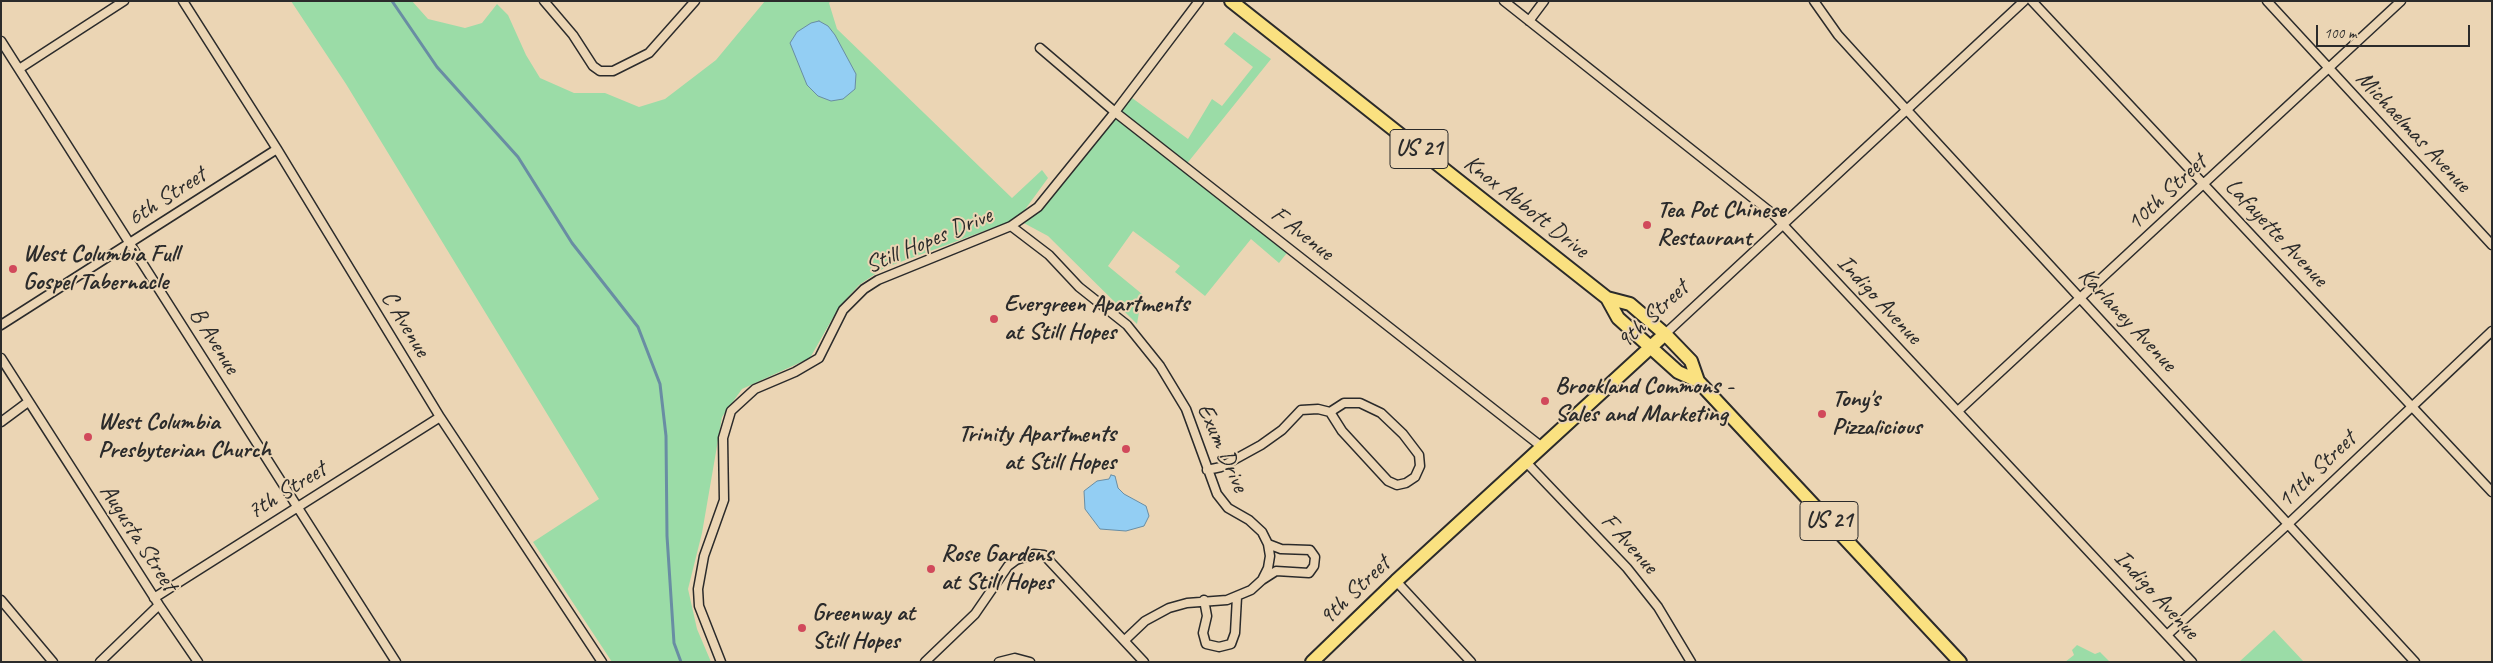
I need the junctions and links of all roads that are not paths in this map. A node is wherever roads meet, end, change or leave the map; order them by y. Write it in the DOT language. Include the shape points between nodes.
graph roads {
  1 [pos="124,1"];
  2 [pos="183,1"];
  3 [pos="544,1"];
  4 [pos="695,1"];
  5 [pos="1200,1"];
  6 [pos="1231,1"];
  7 [pos="1504,1"];
  8 [pos="1544,1"];
  9 [pos="1814,1"];
  10 [pos="2024,1"];
  11 [pos="2032,1"];
  12 [pos="2267,1"];
  13 [pos="2401,1"];
  14 [pos="1529,21"];
  15 [pos="2,44"];
  16 [pos="1040,48"];
  17 [pos="19,68"];
  18 [pos="2329,69"];
  19 [pos="1907,109"];
  20 [pos="1115,112"];
  21 [pos="277,149"];
  22 [pos="2204,184"];
  23 [pos="1782,224"];
  24 [pos="1011,226"];
  25 [pos="130,243"];
  26 [pos="2492,245"];
  27 [pos="2080,297"];
  28 [pos="1607,298"];
  29 [pos="1,325"];
  30 [pos="2492,331"];
  31 [pos="1665,334"];
  32 [pos="1651,346"];
  33 [pos="1,358"];
  34 [pos="1698,381"];
  35 [pos="28,402"];
  36 [pos="2411,405"];
  37 [pos="1958,411"];
  38 [pos="1330,412"];
  39 [pos="440,417"];
  40 [pos="1,422"];
  41 [pos="1542,447"];
  42 [pos="1526,462"];
  43 [pos="1206,470"];
  44 [pos="2492,492"];
  45 [pos="297,507"];
  46 [pos="2287,525"];
  47 [pos="1268,544"];
  48 [pos="1262,580"];
  49 [pos="1396,581"];
  50 [pos="1237,597"];
  51 [pos="154,598"];
  52 [pos="1,600"];
  53 [pos="1204,600"];
  54 [pos="159,605"];
  55 [pos="2167,635"];
  56 [pos="1125,640"];
  57 [pos="53,662"];
  58 [pos="100,662"];
  59 [pos="198,662"];
  60 [pos="396,662"];
  61 [pos="602,662"];
  62 [pos="721,662"];
  63 [pos="925,662"];
  64 [pos="999,662"];
  65 [pos="1030,662"];
  66 [pos="1144,662"];
  67 [pos="1312,662"];
  68 [pos="1471,662"];
  69 [pos="1691,662"];
  70 [pos="1960,662"];
  71 [pos="2192,662"];
  72 [pos="2415,662"];
  1 -- 17 [label="street"];
  2 -- 21 [label="street, C Avenue"];
  3 -- 4 [label="street" via="600,71 613,71 649,53"];
  5 -- 20 [label="street, Still Hopes Drive"];
  6 -- 28 [label="main road, Knox Abbott Drive / US 21"];
  7 -- 14 [label="street, Indigo Avenue"];
  8 -- 14 [label="street"];
  9 -- 19 [label="street, Karlaney Avenue" via="1838,35"];
  10 -- 19 [label="street, 9th Street"];
  11 -- 22 [label="street, Lafayette Avenue"];
  12 -- 18 [label="street, Michaelmas Avenue"];
  13 -- 18 [label="street, 10th Street"];
  14 -- 23 [label="street, Indigo Avenue"];
  15 -- 17 [label="street, B Avenue"];
  16 -- 20 [label="street, F Avenue"];
  17 -- 25 [label="street, B Avenue"];
  18 -- 22 [label="street, 10th Street"];
  18 -- 26 [label="street, Michaelmas Avenue"];
  19 -- 23 [label="street, 9th Street"];
  19 -- 27 [label="street, Karlaney Avenue"];
  20 -- 24 [label="street, Still Hopes Drive" via="1038,207"];
  20 -- 41 [label="street, F Avenue"];
  21 -- 25 [label="street, 6th Street"];
  21 -- 39 [label="street, C Avenue"];
  22 -- 27 [label="street, 10th Street"];
  22 -- 36 [label="street, Lafayette Avenue"];
  23 -- 31 [label="street, 9th Street"];
  23 -- 37 [label="street, Indigo Avenue"];
  24 -- 43 [label="street, Exum Drive" via="1049,255 1079,288 1132,331 1160,366 1186,409 1199,440"];
  24 -- 62 [label="street, Still Hopes Drive" via="878,280 864,289 843,310 819,358 755,389 731,411 723,438 724,500 704,556 698,589 699,606"];
  25 -- 29 [label="street, 6th Street"];
  25 -- 45 [label="street, B Avenue"];
  27 -- 37 [label="street, 10th Street"];
  27 -- 46 [label="street, Karlaney Avenue"];
  28 -- 31 [label="main road, Knox Abbott Drive / US 21" via="1630,304"];
  28 -- 32 [label="main road, Knox Abbott Drive / US 21" via="1618,318"];
  30 -- 36 [label="street, 11th Street"];
  31 -- 32 [label="main road, 9th Street"];
  31 -- 34 [label="main road, Knox Abbott Drive / US 21" via="1691,361"];
  32 -- 34 [label="main road, Knox Abbott Drive / US 21" via="1678,372"];
  32 -- 41 [label="main road, 9th Street"];
  33 -- 35 [label="street, Augusta Street"];
  34 -- 70 [label="main road, Knox Abbott Drive / US 21"];
  35 -- 40 [label="street"];
  35 -- 51 [label="street, Augusta Street"];
  36 -- 44 [label="street, Lafayette Avenue"];
  36 -- 46 [label="street, 11th Street"];
  37 -- 55 [label="street, Indigo Avenue"];
  38 -- 38 [label="street" via="1344,404 1360,403 1381,414 1403,434 1418,455 1420,466 1415,476 1406,483 1388,481 1342,431"];
  38 -- 43 [label="street" via="1301,410 1282,430 1261,445 1221,467"];
  39 -- 45 [label="street, 7th Street"];
  39 -- 61 [label="street, C Avenue"];
  41 -- 42 [label="main road, 9th Street"];
  42 -- 49 [label="main road, 9th Street"];
  42 -- 69 [label="street, F Avenue" via="1627,568 1664,615"];
  43 -- 47 [label="street, Exum Drive" via="1217,494 1228,508 1249,520 1262,532"];
  45 -- 51 [label="street, 7th Street"];
  45 -- 60 [label="street, B Avenue"];
  46 -- 55 [label="street, 11th Street"];
  46 -- 72 [label="street, Karlaney Avenue"];
  47 -- 48 [label="street" via="1268,568"];
  47 -- 48 [label="street" via="1281,549 1310,550 1315,557 1314,566 1309,572 1276,572"];
  48 -- 50 [label="street"];
  49 -- 67 [label="main road, 9th Street"];
  49 -- 68 [label="street"];
  50 -- 53 [label="street"];
  50 -- 53 [label="street" via="1235,633 1230,644 1219,647 1206,644"];
  51 -- 54 [label="street, Augusta Street"];
  52 -- 57 [label="street"];
  53 -- 56 [label="street" via="1158,613"];
  54 -- 58 [label="street"];
  54 -- 59 [label="street, Augusta Street"];
  55 -- 71 [label="street, Indigo Avenue"];
  56 -- 63 [label="street" via="1044,555 1034,554 1008,566 975,614"];
  56 -- 66 [label="street"];
  64 -- 65 [label="street" via="1015,658"];
}
